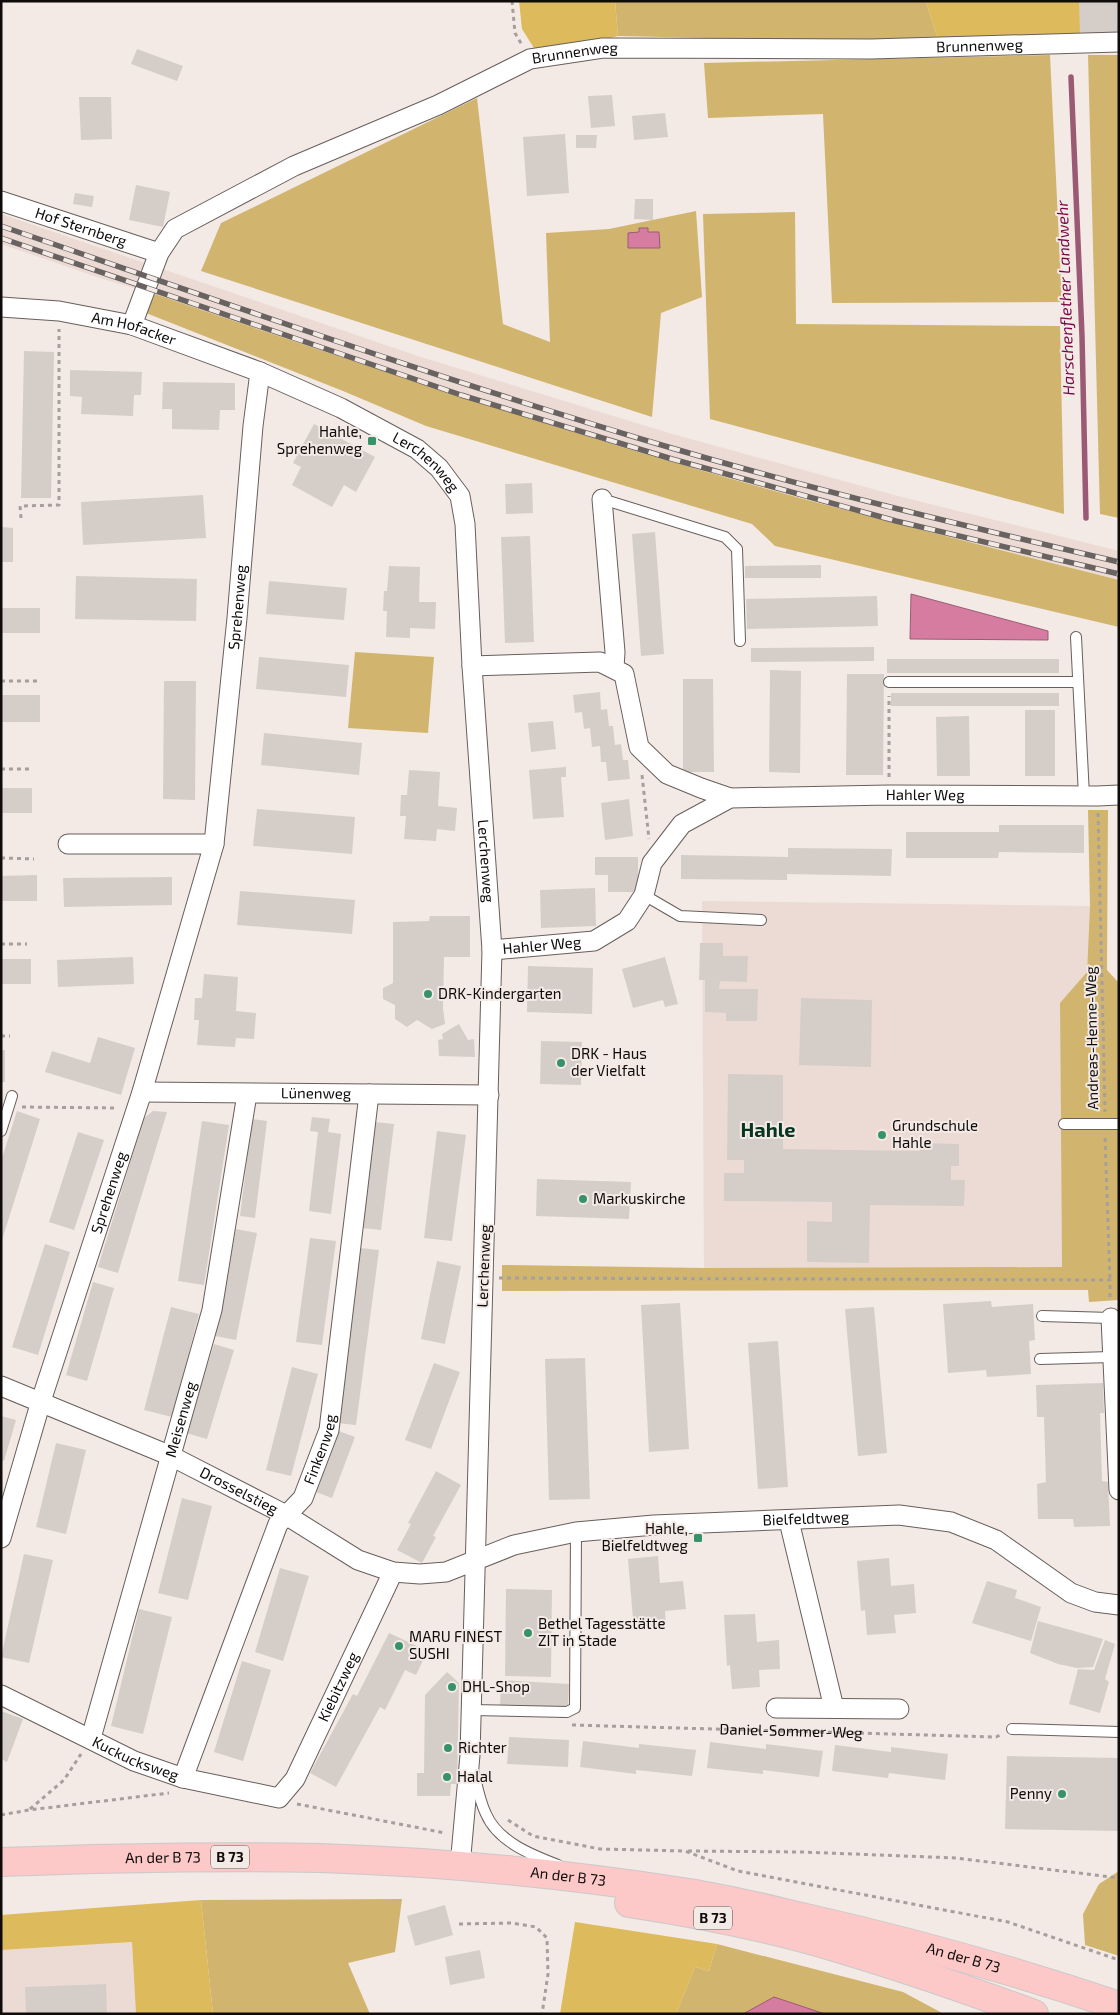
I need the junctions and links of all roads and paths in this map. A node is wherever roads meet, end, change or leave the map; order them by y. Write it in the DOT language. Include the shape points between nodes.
graph roads {
  1 [pos="512,1"];
  2 [pos="1119,42"];
  3 [pos="530,59"];
  4 [pos="1,201"];
  5 [pos="159,253"];
  6 [pos="1,307"];
  7 [pos="59,311"];
  8 [pos="132,325"];
  9 [pos="260,372"];
  10 [pos="602,499"];
  11 [pos="21,518"];
  12 [pos="1076,637"];
  13 [pos="740,641"];
  14 [pos="472,666"];
  15 [pos="614,668"];
  16 [pos="1,681"];
  17 [pos="38,681"];
  18 [pos="889,682"];
  19 [pos="1078,682"];
  20 [pos="639,747"];
  21 [pos="1,769"];
  22 [pos="32,769"];
  23 [pos="889,795"];
  24 [pos="1119,795"];
  25 [pos="1091,796"];
  26 [pos="730,798"];
  27 [pos="68,844"];
  28 [pos="214,844"];
  29 [pos="1,858"];
  30 [pos="34,859"];
  31 [pos="652,863"];
  32 [pos="644,895"];
  33 [pos="761,920"];
  34 [pos="1,944"];
  35 [pos="27,944"];
  36 [pos="492,950"];
  37 [pos="1,1036"];
  38 [pos="10,1036"];
  39 [pos="247,1094"];
  40 [pos="369,1094"];
  41 [pos="12,1096"];
  42 [pos="489,1096"];
  43 [pos="139,1100"];
  44 [pos="9,1107"];
  45 [pos="1064,1124"];
  46 [pos="1105,1124"];
  47 [pos="1119,1124"];
  48 [pos="1,1131"];
  49 [pos="484,1278"];
  50 [pos="1110,1280"];
  51 [pos="1042,1316"];
  52 [pos="1111,1318"];
  53 [pos="1112,1357"];
  54 [pos="1040,1359"];
  55 [pos="1,1386"];
  56 [pos="40,1401"];
  57 [pos="171,1456"];
  58 [pos="1119,1490"];
  59 [pos="286,1515"];
  60 [pos="789,1521"];
  61 [pos="576,1532"];
  62 [pos="1,1538"];
  63 [pos="476,1560"];
  64 [pos="393,1572"];
  65 [pos="1119,1605"];
  66 [pos="1,1695"];
  67 [pos="776,1708"];
  68 [pos="834,1708"];
  69 [pos="899,1709"];
  70 [pos="472,1710"];
  71 [pos="568,1725"];
  72 [pos="1012,1729"];
  73 [pos="1119,1732"];
  74 [pos="91,1738"];
  75 [pos="470,1755"];
  76 [pos="183,1778"];
  77 [pos="279,1798"];
  78 [pos="29,1810"];
  79 [pos="1,1815"];
  80 [pos="496,1829"];
  81 [pos="462,1835"];
  82 [pos="684,1850"];
  83 [pos="1,1862"];
  84 [pos="459,1875"];
  85 [pos="573,1876"];
  86 [pos="1119,1878"];
  87 [pos="1,1880"];
  88 [pos="459,1924"];
  89 [pos="1119,1960"];
  90 [pos="1119,2006"];
  91 [pos="542,2014"];
  92 [pos="1034,2014"];
  1 -- 3 [label="path" via="515,33"];
  2 -- 3 [label="street, Brunnenweg" via="872,49 603,48"];
  3 -- 5 [label="street, Brunnenweg" via="438,105 294,166 175,229"];
  4 -- 5 [label="street, Hof Sternberg"];
  5 -- 8 [label="street, Brunnenweg"];
  6 -- 7 [label="street, Am Hofacker"];
  7 -- 8 [label="street, Am Hofacker"];
  7 -- 11 [label="path" via="59,505 20,506"];
  8 -- 9 [label="street, Am Hofacker"];
  9 -- 14 [label="street, Lerchenweg" via="340,408 417,449 439,468 460,496 465,524"];
  9 -- 28 [label="street, Sprehenweg"];
  10 -- 13 [label="lane" via="725,537 737,549"];
  10 -- 15 [label="street"];
  12 -- 19 [label="lane"];
  14 -- 15 [label="street" via="600,662"];
  14 -- 36 [label="street, Lerchenweg"];
  15 -- 20 [label="street" via="624,674"];
  16 -- 17 [label="path"];
  18 -- 19 [label="lane"];
  18 -- 23 [label="path"];
  19 -- 25 [label="lane"];
  20 -- 26 [label="street, Hahler Weg" via="667,774"];
  20 -- 31 [label="path"];
  21 -- 22 [label="path"];
  23 -- 25 [label="street, Hahler Weg"];
  23 -- 26 [label="street, Hahler Weg"];
  24 -- 25 [label="street, Hahler Weg"];
  25 -- 46 [label="path, Andreas-Henne-Weg"];
  26 -- 31 [label="street, Hahler Weg" via="682,824"];
  27 -- 28 [label="street"];
  28 -- 43 [label="street, Sprehenweg"];
  29 -- 30 [label="path"];
  31 -- 32 [label="street, Hahler Weg"];
  32 -- 33 [label="lane" via="680,916"];
  32 -- 36 [label="street, Hahler Weg" via="627,921 594,941"];
  34 -- 35 [label="path"];
  36 -- 42 [label="street, Lerchenweg"];
  37 -- 38 [label="path"];
  39 -- 40 [label="street, Lünenweg"];
  39 -- 43 [label="street, Lünenweg"];
  39 -- 57 [label="street, Meisenweg" via="212,1310"];
  40 -- 42 [label="street, Lünenweg"];
  40 -- 59 [label="street, Finkenweg" via="329,1430 303,1498"];
  41 -- 44 [label="lane"];
  42 -- 49 [label="street, Lerchenweg"];
  43 -- 44 [label="path"];
  43 -- 56 [label="street, Sprehenweg"];
  44 -- 48 [label="lane"];
  45 -- 46 [label="lane"];
  46 -- 47 [label="lane"];
  46 -- 50 [label="path, Andreas-Henne-Weg"];
  49 -- 50 [label="path"];
  49 -- 63 [label="street, Lerchenweg"];
  50 -- 52 [label="path, Andreas-Henne-Weg"];
  51 -- 52 [label="lane"];
  52 -- 53 [label="street"];
  53 -- 54 [label="lane"];
  53 -- 58 [label="street"];
  55 -- 56 [label="street, Drosselstieg"];
  56 -- 57 [label="street, Drosselstieg"];
  56 -- 62 [label="street, Sprehenweg"];
  57 -- 59 [label="street, Drosselstieg"];
  57 -- 74 [label="street, Meisenweg"];
  59 -- 64 [label="street, Drosselstieg" via="358,1560"];
  59 -- 76 [label="street, Finkenweg" via="278,1524"];
  60 -- 61 [label="street, Bielfeldtweg" via="654,1525"];
  60 -- 65 [label="street, Bielfeldtweg" via="900,1515 951,1522 996,1540 1071,1592 1095,1602"];
  60 -- 68 [label="street, Daniel-Sommer-Weg"];
  61 -- 63 [label="street, Bielfeldtweg" via="514,1546"];
  61 -- 70 [label="lane" via="575,1708 567,1712"];
  63 -- 64 [label="street, Drosselstieg" via="446,1572"];
  63 -- 70 [label="street, Lerchenweg"];
  64 -- 77 [label="street, Kiebitzweg" via="295,1779"];
  66 -- 74 [label="street, Kuckucksweg"];
  67 -- 68 [label="street, Daniel-Sommer-Weg"];
  68 -- 69 [label="street, Daniel-Sommer-Weg"];
  70 -- 75 [label="street, Lerchenweg"];
  71 -- 72 [label="path, Daniel-Sommer-Weg" via="996,1737"];
  72 -- 73 [label="lane"];
  74 -- 76 [label="street, Kuckucksweg" via="134,1761"];
  74 -- 78 [label="path" via="64,1780"];
  75 -- 80 [label="lane" via="486,1815"];
  75 -- 81 [label="street, Lerchenweg"];
  76 -- 77 [label="street, Kuckucksweg"];
  76 -- 78 [label="path" via="179,1786 166,1794"];
  77 -- 81 [label="path" via="285,1802 411,1828"];
  78 -- 79 [label="path"];
  80 -- 82 [label="path" via="508,1820 533,1836 600,1849"];
  80 -- 85 [label="lane" via="530,1854 572,1871"];
  81 -- 84 [label="street, Lerchenweg"];
  82 -- 86 [label="path" via="956,1858"];
  82 -- 89 [label="path" via="738,1871 1008,1922"];
  83 -- 84 [label="main road, An der B 73 / B 73" via="322,1858"];
  84 -- 85 [label="main road, An der B 73 / B 73"];
  84 -- 87 [label="main road, An der B 73 / B 73" via="134,1875"];
  84 -- 92 [label="main road, An der B 73 / B 73" via="687,1912 779,1932 852,1952"];
  85 -- 90 [label="main road, An der B 73 / B 73" via="692,1893 848,1927 938,1950"];
  88 -- 91 [label="path" via="512,1923 536,1927 547,1938 548,1974"];
}
